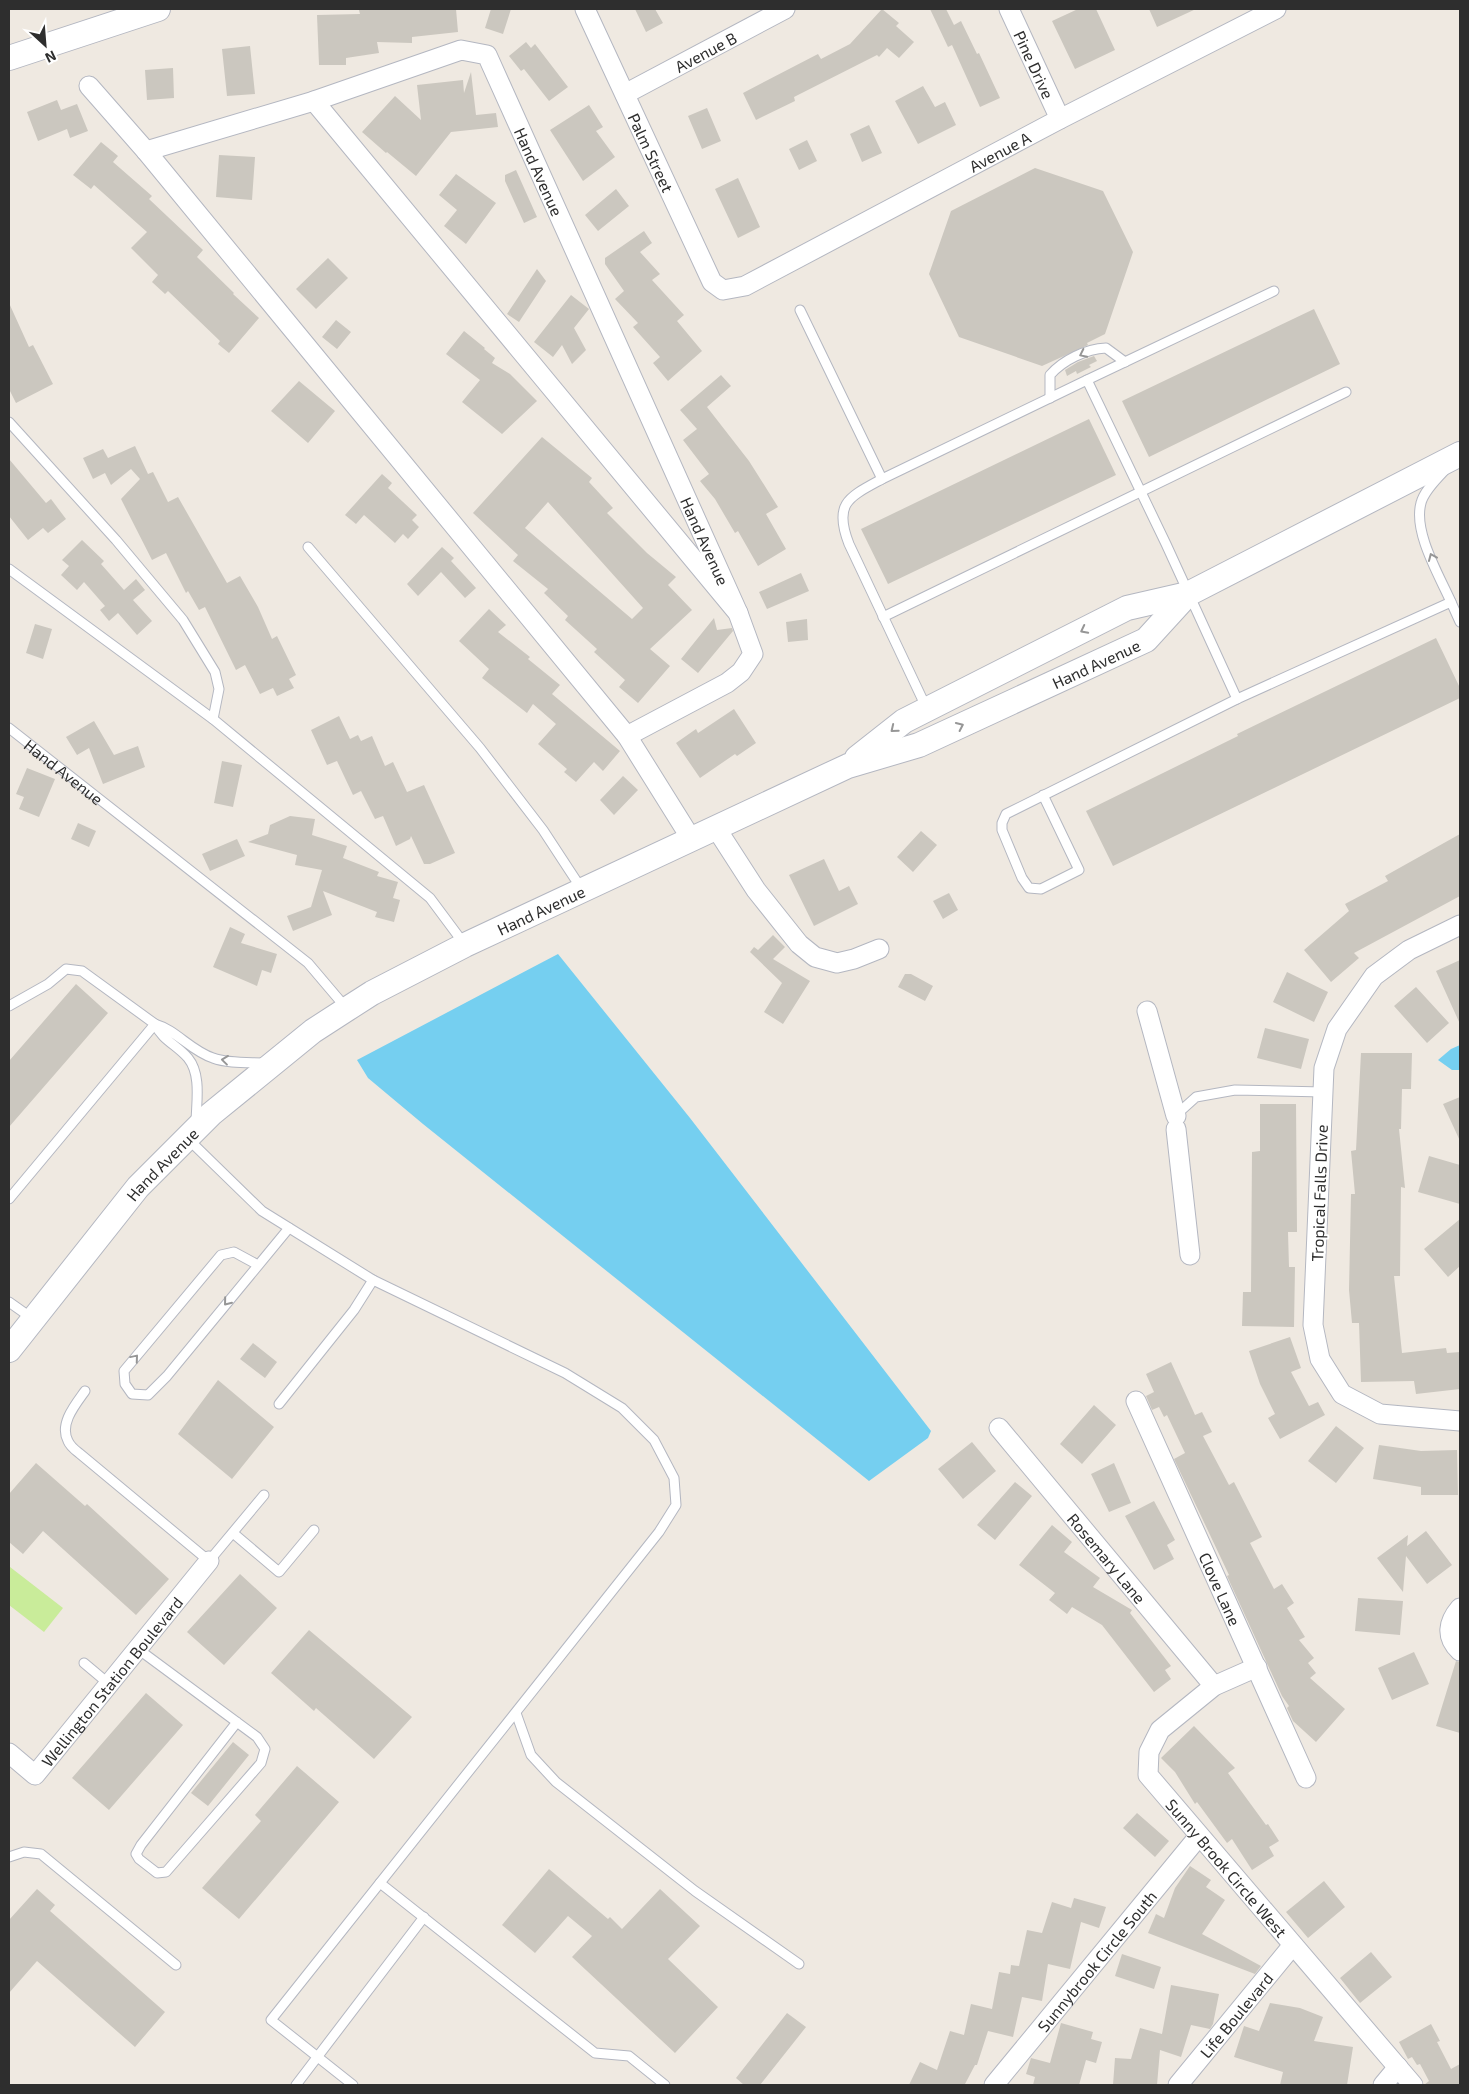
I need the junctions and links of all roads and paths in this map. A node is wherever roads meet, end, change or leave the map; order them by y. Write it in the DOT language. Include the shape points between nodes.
graph roads {
  1 [pos="158,9"];
  2 [pos="585,9"];
  3 [pos="785,9"];
  4 [pos="1009,9"];
  5 [pos="1276,9"];
  6 [pos="9,58"];
  7 [pos="89,86"];
  8 [pos="625,94"];
  9 [pos="314,101"];
  10 [pos="1060,120"];
  11 [pos="146,152"];
  12 [pos="723,290"];
  13 [pos="1274,291"];
  14 [pos="800,310"];
  15 [pos="1125,362"];
  16 [pos="1088,380"];
  17 [pos="1346,392"];
  18 [pos="1050,398"];
  19 [pos="9,422"];
  20 [pos="1459,455"];
  21 [pos="882,479"];
  22 [pos="1140,491"];
  23 [pos="308,547"];
  24 [pos="9,570"];
  25 [pos="1188,594"];
  26 [pos="1451,602"];
  27 [pos="738,613"];
  28 [pos="883,617"];
  29 [pos="1460,622"];
  30 [pos="1237,699"];
  31 [pos="927,710"];
  32 [pos="213,719"];
  33 [pos="9,728"];
  34 [pos="627,736"];
  35 [pos="848,766"];
  36 [pos="1043,795"];
  37 [pos="716,828"];
  38 [pos="692,840"];
  39 [pos="583,891"];
  40 [pos="1460,925"];
  41 [pos="465,945"];
  42 [pos="879,949"];
  43 [pos="9,1006"];
  44 [pos="347,1009"];
  45 [pos="1147,1011"];
  46 [pos="155,1024"];
  47 [pos="273,1063"];
  48 [pos="1323,1092"];
  49 [pos="1176,1122"];
  50 [pos="191,1133"];
  51 [pos="9,1199"];
  52 [pos="290,1228"];
  53 [pos="1190,1255"];
  54 [pos="258,1265"];
  55 [pos="374,1280"];
  56 [pos="9,1302"];
  57 [pos="33,1319"];
  58 [pos="9,1350"];
  59 [pos="85,1391"];
  60 [pos="1136,1401"];
  61 [pos="279,1404"];
  62 [pos="1460,1421"];
  63 [pos="999,1428"];
  64 [pos="264,1495"];
  65 [pos="314,1530"];
  66 [pos="233,1533"];
  67 [pos="209,1561"];
  68 [pos="1460,1608"];
  69 [pos="138,1649"];
  70 [pos="1460,1651"];
  71 [pos="84,1663"];
  72 [pos="1256,1668"];
  73 [pos="109,1684"];
  74 [pos="1214,1686"];
  75 [pos="516,1713"];
  76 [pos="237,1722"];
  77 [pos="9,1753"];
  78 [pos="1306,1778"];
  79 [pos="1199,1836"];
  80 [pos="9,1857"];
  81 [pos="380,1883"];
  82 [pos="424,1917"];
  83 [pos="1293,1945"];
  84 [pos="799,1964"];
  85 [pos="176,1966"];
  86 [pos="318,2058"];
  87 [pos="1398,2067"];
  88 [pos="296,2085"];
  89 [pos="353,2085"];
  90 [pos="665,2085"];
  91 [pos="994,2085"];
  92 [pos="1178,2085"];
  93 [pos="1383,2085"];
  94 [pos="1412,2085"];
  1 -- 6 [label="street"];
  2 -- 8 [label="street, Palm Street"];
  3 -- 8 [label="street, Avenue B"];
  4 -- 10 [label="street, Pine Drive"];
  5 -- 10 [label="street, Avenue A"];
  7 -- 11 [label="street"];
  8 -- 12 [label="street, Palm Street" via="712,282"];
  9 -- 11 [label="street, Hand Avenue"];
  9 -- 27 [label="street"];
  9 -- 27 [label="street, Hand Avenue" via="461,50 487,55"];
  10 -- 12 [label="street, Avenue A" via="744,286"];
  11 -- 34 [label="street"];
  13 -- 15 [label="lane"];
  14 -- 21 [label="lane"];
  15 -- 16 [label="lane"];
  15 -- 18 [label="lane, one-way" via="1106,348 1094,349 1058,366 1050,375"];
  16 -- 18 [label="lane"];
  16 -- 22 [label="lane"];
  17 -- 22 [label="lane"];
  18 -- 21 [label="lane"];
  19 -- 32 [label="lane" via="183,620 214,672 220,689"];
  20 -- 25 [label="street, Hand Avenue"];
  26 -- 20 [label="lane, one-way" via="1424,538 1419,516 1421,501"];
  21 -- 28 [label="lane" via="847,502 842,526"];
  22 -- 25 [label="lane"];
  22 -- 28 [label="lane"];
  23 -- 39 [label="lane" via="485,755 543,830"];
  24 -- 32 [label="lane"];
  25 -- 30 [label="lane"];
  25 -- 31 [label="street, Hand Avenue, one-way" via="1127,608"];
  35 -- 25 [label="street, Hand Avenue, one-way" via="919,745 1146,640"];
  26 -- 29 [label="lane"];
  26 -- 30 [label="lane"];
  27 -- 34 [label="street" via="753,654 741,672 727,683"];
  28 -- 31 [label="lane"];
  30 -- 36 [label="lane"];
  31 -- 35 [label="street, Hand Avenue, one-way" via="904,721"];
  32 -- 41 [label="lane" via="430,898"];
  33 -- 44 [label="lane, Hand Avenue" via="308,963"];
  34 -- 38 [label="street"];
  35 -- 37 [label="street, Hand Avenue"];
  36 -- 36 [label="lane" via="1006,814 1002,823 1022,878 1030,888 1041,889 1079,870"];
  37 -- 38 [label="street, Hand Avenue"];
  37 -- 42 [label="street" via="756,890 799,944 815,957 837,964"];
  38 -- 39 [label="street, Hand Avenue"];
  39 -- 41 [label="street, Hand Avenue"];
  40 -- 48 [label="street, Tropical Falls Drive" via="1409,950 1374,976 1337,1029 1324,1068"];
  41 -- 44 [label="street, Hand Avenue"];
  43 -- 46 [label="lane" via="48,984 66,969 82,972"];
  44 -- 47 [label="street, Hand Avenue"];
  45 -- 49 [label="street"];
  47 -- 46 [label="lane, one-way" via="212,1058"];
  46 -- 50 [label="lane" via="160,1034 188,1058 194,1072 197,1089"];
  46 -- 51 [label="lane"];
  47 -- 50 [label="street, Hand Avenue"];
  48 -- 49 [label="lane" via="1235,1090 1196,1098"];
  48 -- 62 [label="street, Tropical Falls Drive" via="1313,1325 1320,1358 1342,1394 1380,1414"];
  49 -- 53 [label="street"];
  50 -- 52 [label="lane" via="262,1212"];
  50 -- 57 [label="street, Hand Avenue" via="138,1187"];
  52 -- 54 [label="lane"];
  52 -- 55 [label="lane"];
  54 -- 54 [label="lane, one-way" via="167,1376 148,1395 132,1394 125,1384 124,1371 221,1254 234,1252"];
  55 -- 61 [label="lane"];
  55 -- 75 [label="lane" via="566,1373 622,1408 654,1440 674,1478 676,1505 659,1532"];
  56 -- 57 [label="lane"];
  57 -- 58 [label="street, Hand Avenue"];
  59 -- 67 [label="lane" via="65,1426 68,1441 78,1454"];
  60 -- 72 [label="street, Clove Lane"];
  63 -- 74 [label="street, Rosemary Lane"];
  64 -- 66 [label="lane"];
  65 -- 66 [label="lane" via="279,1572"];
  66 -- 67 [label="lane"];
  67 -- 69 [label="street, Wellington Station Boulevard"];
  68 -- 70 [label="street" via="1450,1622 1449,1630"];
  69 -- 73 [label="street, Wellington Station Boulevard"];
  69 -- 76 [label="lane"];
  71 -- 73 [label="lane"];
  72 -- 74 [label="street, Sunny Brook Circle West"];
  72 -- 78 [label="street, Clove Lane"];
  73 -- 77 [label="street, Wellington Station Boulevard" via="35,1775"];
  74 -- 79 [label="street, Sunny Brook Circle West" via="1160,1730 1149,1752 1148,1775"];
  75 -- 81 [label="lane"];
  75 -- 84 [label="lane" via="531,1755 556,1782 695,1891"];
  76 -- 76 [label="lane" via="257,1737 264,1749 261,1763 166,1872 157,1873 136,1854"];
  79 -- 83 [label="street, Sunny Brook Circle West"];
  79 -- 91 [label="street, Sunnybrook Circle South"];
  80 -- 85 [label="lane" via="24,1852 41,1854"];
  81 -- 82 [label="lane"];
  81 -- 86 [label="lane" via="271,2020"];
  82 -- 86 [label="lane"];
  82 -- 90 [label="lane" via="596,2053 629,2056"];
  83 -- 87 [label="street, Sunny Brook Circle West"];
  83 -- 92 [label="street, Life Boulevard"];
  86 -- 88 [label="lane"];
  86 -- 89 [label="lane"];
  87 -- 93 [label="street"];
  87 -- 94 [label="street, Sunny Brook Circle West"];
}
